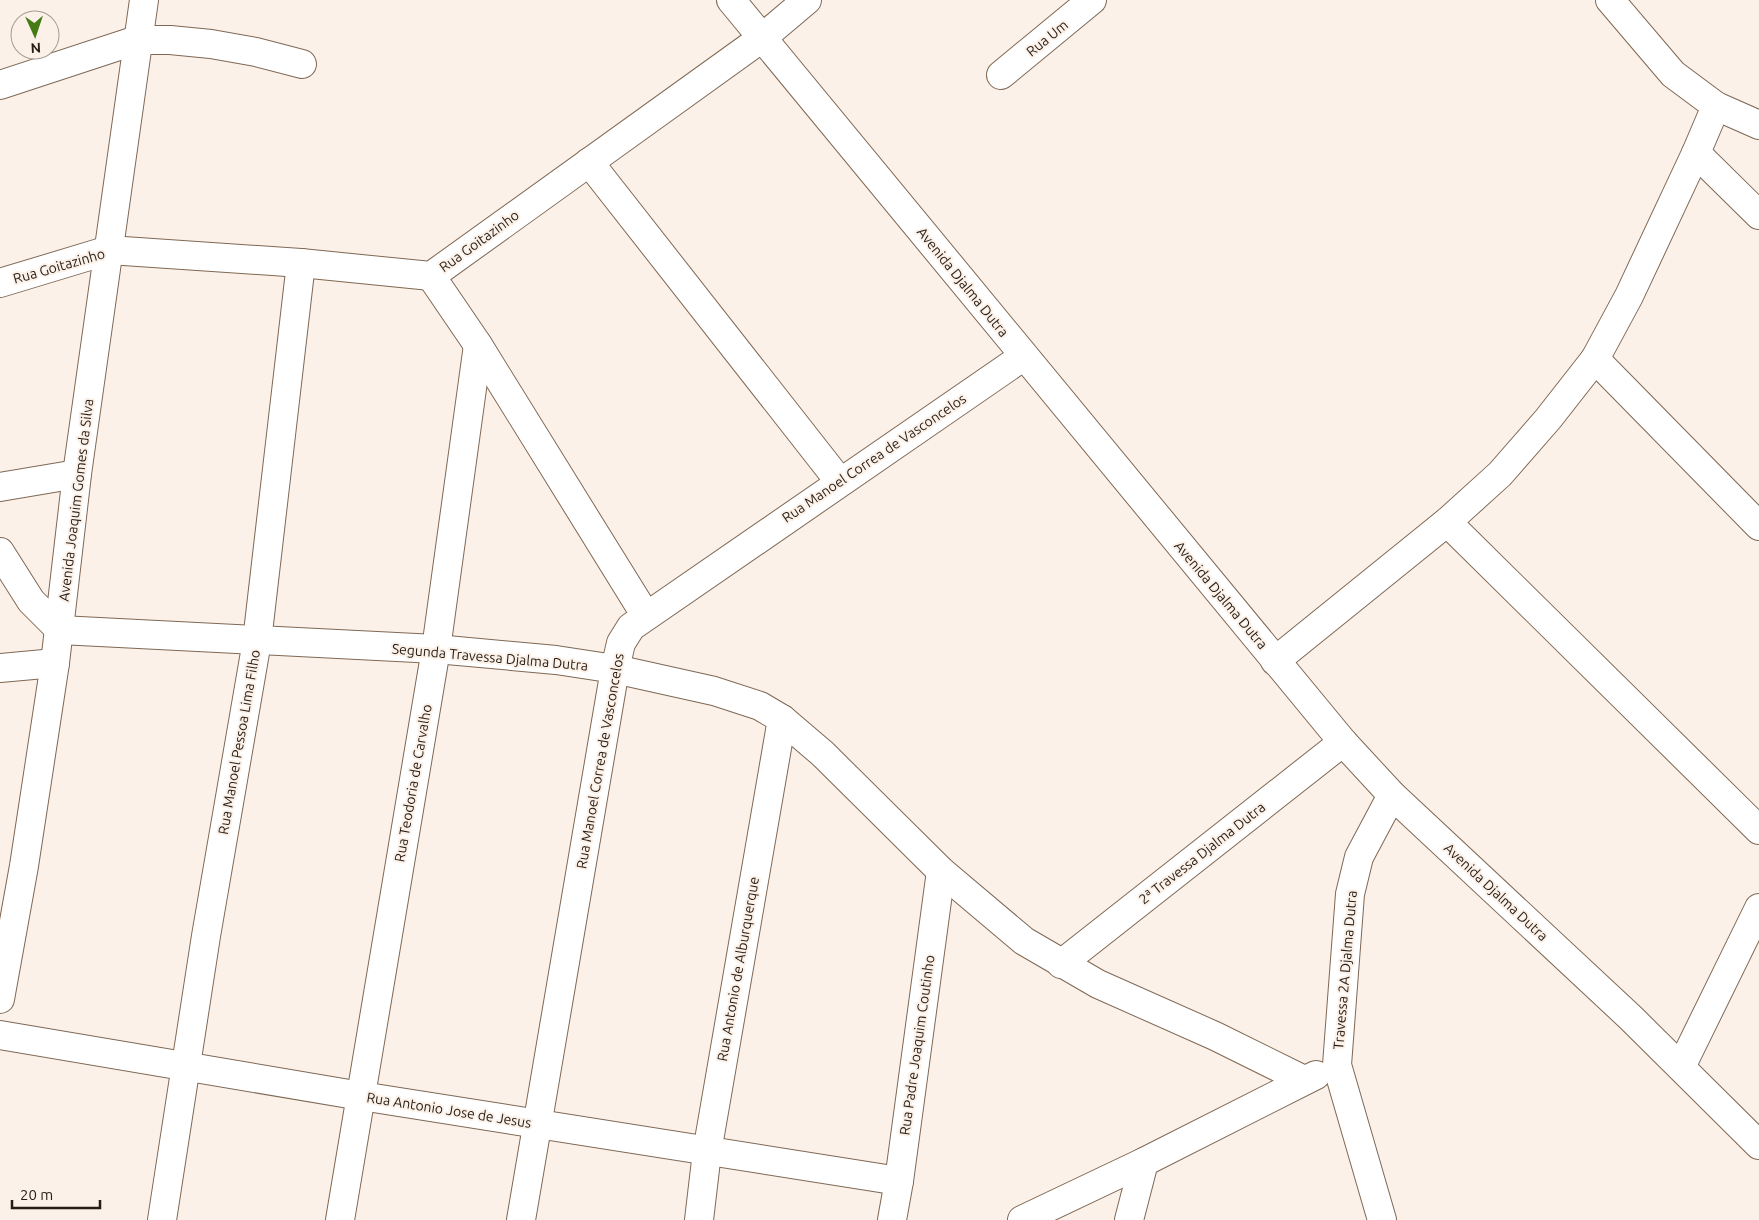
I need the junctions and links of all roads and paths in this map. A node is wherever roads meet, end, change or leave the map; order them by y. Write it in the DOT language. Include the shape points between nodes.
graph roads {
  1 [pos="144,0"];
  2 [pos="731,0"];
  3 [pos="807,0"];
  4 [pos="1092,0"];
  5 [pos="1610,0"];
  6 [pos="762,38"];
  7 [pos="137,40"];
  8 [pos="302,64"];
  9 [pos="1001,75"];
  10 [pos="0,85"];
  11 [pos="1716,106"];
  12 [pos="1759,125"];
  13 [pos="1696,153"];
  14 [pos="590,162"];
  15 [pos="1759,215"];
  16 [pos="109,250"];
  17 [pos="302,262"];
  18 [pos="431,276"];
  19 [pos="0,283"];
  20 [pos="478,345"];
  21 [pos="1024,356"];
  22 [pos="1595,359"];
  23 [pos="77,474"];
  24 [pos="840,482"];
  25 [pos="0,488"];
  26 [pos="1447,522"];
  27 [pos="1759,526"];
  28 [pos="0,552"];
  29 [pos="646,616"];
  30 [pos="60,630"];
  31 [pos="257,641"];
  32 [pos="436,649"];
  33 [pos="1275,660"];
  34 [pos="55,663"];
  35 [pos="0,668"];
  36 [pos="615,670"];
  37 [pos="782,719"];
  38 [pos="1343,742"];
  39 [pos="1392,795"];
  40 [pos="1759,830"];
  41 [pos="941,871"];
  42 [pos="1759,908"];
  43 [pos="1061,964"];
  44 [pos="0,1000"];
  45 [pos="0,1036"];
  46 [pos="1338,1065"];
  47 [pos="185,1068"];
  48 [pos="1680,1068"];
  49 [pos="1304,1080"];
  50 [pos="361,1096"];
  51 [pos="537,1124"];
  52 [pos="1759,1145"];
  53 [pos="707,1152"];
  54 [pos="1144,1162"];
  55 [pos="899,1182"];
  56 [pos="162,1220"];
  57 [pos="340,1220"];
  58 [pos="521,1220"];
  59 [pos="699,1220"];
  60 [pos="892,1220"];
  61 [pos="1022,1220"];
  62 [pos="1129,1220"];
  63 [pos="1382,1220"];
  1 -- 7 [label="street, Avenida Joaquim Gomes da Silva"];
  2 -- 6 [label="street, Avenida Djalma Dutra"];
  3 -- 6 [label="street, Rua Goitazinho"];
  4 -- 9 [label="street, Rua Um"];
  5 -- 11 [label="street" via="1673,74"];
  6 -- 14 [label="street, Rua Goitazinho"];
  6 -- 21 [label="street, Avenida Djalma Dutra"];
  7 -- 8 [label="street" via="211,44"];
  7 -- 10 [label="street"];
  7 -- 16 [label="street, Avenida Joaquim Gomes da Silva"];
  11 -- 12 [label="street"];
  11 -- 13 [label="street"];
  13 -- 15 [label="street"];
  13 -- 22 [label="street"];
  14 -- 18 [label="street, Rua Goitazinho"];
  14 -- 24 [label="street"];
  16 -- 17 [label="street, Rua Goitazinho"];
  16 -- 19 [label="street, Rua Goitazinho"];
  16 -- 23 [label="street, Avenida Joaquim Gomes da Silva"];
  17 -- 18 [label="street, Rua Goitazinho"];
  17 -- 31 [label="street, Rua Manoel Pessoa Lima Filho"];
  18 -- 20 [label="street"];
  20 -- 29 [label="street"];
  20 -- 32 [label="street, Rua Teodoria de Carvalho"];
  21 -- 24 [label="street, Rua Manoel Correa de Vasconcelos"];
  21 -- 33 [label="street, Avenida Djalma Dutra"];
  22 -- 26 [label="street" via="1500,474"];
  22 -- 27 [label="street"];
  23 -- 25 [label="street"];
  23 -- 30 [label="street, Avenida Joaquim Gomes da Silva"];
  24 -- 29 [label="street, Rua Manoel Correa de Vasconcelos"];
  26 -- 33 [label="street"];
  26 -- 40 [label="street"];
  28 -- 30 [label="street" via="31,601"];
  29 -- 36 [label="street, Rua Manoel Correa de Vasconcelos" via="631,626 621,644"];
  30 -- 31 [label="street, Segunda Travessa Djalma Dutra"];
  30 -- 34 [label="street, Avenida Joaquim Gomes da Silva"];
  31 -- 32 [label="street, Segunda Travessa Djalma Dutra"];
  31 -- 47 [label="street, Rua Manoel Pessoa Lima Filho"];
  32 -- 36 [label="street, Segunda Travessa Djalma Dutra" via="556,660"];
  32 -- 50 [label="street, Rua Teodoria de Carvalho"];
  33 -- 38 [label="street, Avenida Djalma Dutra"];
  34 -- 35 [label="street"];
  34 -- 44 [label="street, Avenida Joaquim Gomes da Silva"];
  36 -- 37 [label="street, Segunda Travessa Djalma Dutra" via="714,691 760,706"];
  36 -- 51 [label="street, Rua Manoel Correa de Vasconcelos"];
  37 -- 41 [label="street, Segunda Travessa Djalma Dutra" via="824,754"];
  37 -- 53 [label="street, Rua Antonio de Alburquerque"];
  38 -- 39 [label="street, Avenida Djalma Dutra"];
  38 -- 43 [label="street, 2ª Travessa Djalma Dutra"];
  39 -- 46 [label="street, Travessa 2A Djalma Dutra" via="1359,857 1350,894"];
  39 -- 48 [label="street, Avenida Djalma Dutra" via="1631,1018"];
  41 -- 43 [label="street, Segunda Travessa Djalma Dutra" via="1024,941"];
  41 -- 55 [label="street, Rua Padre Joaquim Coutinho"];
  42 -- 48 [label="street"];
  43 -- 49 [label="street, Segunda Travessa Djalma Dutra"];
  45 -- 47 [label="street, Rua Antonio Jose de Jesus"];
  46 -- 49 [label="street"];
  46 -- 63 [label="street, Travessa 2A Djalma Dutra"];
  47 -- 50 [label="street, Rua Antonio Jose de Jesus"];
  47 -- 56 [label="street, Rua Manoel Pessoa Lima Filho"];
  48 -- 52 [label="street, Avenida Djalma Dutra"];
  49 -- 54 [label="street"];
  50 -- 51 [label="street, Rua Antonio Jose de Jesus"];
  50 -- 57 [label="street, Rua Teodoria de Carvalho"];
  51 -- 53 [label="street, Rua Antonio Jose de Jesus"];
  51 -- 58 [label="street, Rua Manoel Correa de Vasconcelos"];
  53 -- 55 [label="street, Rua Antonio Jose de Jesus"];
  53 -- 59 [label="street, Rua Antonio de Alburquerque"];
  54 -- 61 [label="street"];
  54 -- 62 [label="street"];
  55 -- 60 [label="street, Rua Padre Joaquim Coutinho"];
}
